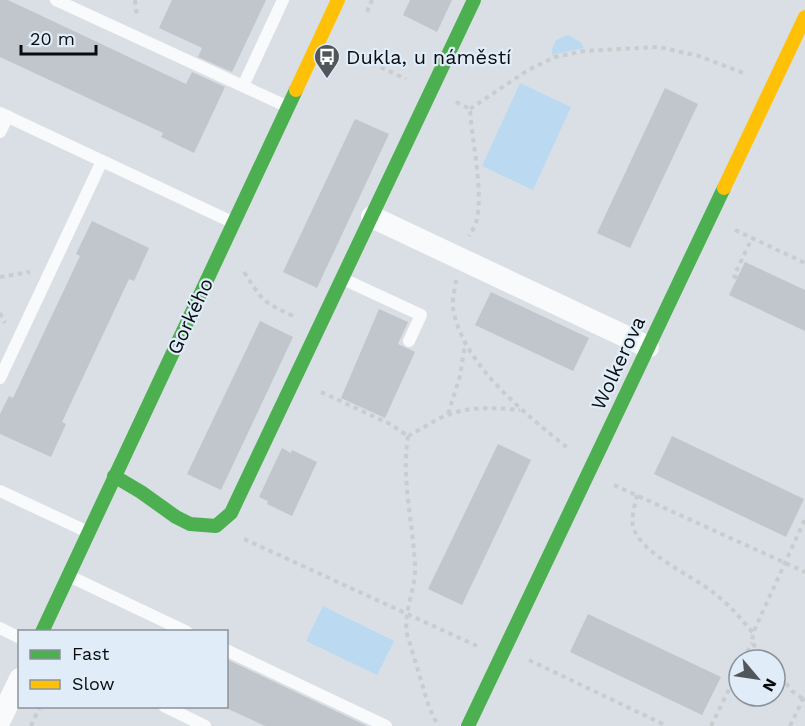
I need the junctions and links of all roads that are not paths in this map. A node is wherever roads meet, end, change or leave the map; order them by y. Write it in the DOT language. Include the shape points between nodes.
graph roads {
  1 [pos="56,0"];
  2 [pos="283,0"];
  3 [pos="338,0"];
  4 [pos="474,0"];
  5 [pos="805,17"];
  6 [pos="243,86"];
  7 [pos="288,107"];
  8 [pos="4,114"];
  9 [pos="0,132"];
  10 [pos="102,161"];
  11 [pos="372,217"];
  12 [pos="233,223"];
  13 [pos="342,279"];
  14 [pos="409,341"];
  15 [pos="648,347"];
  16 [pos="0,378"];
  17 [pos="114,476"];
  18 [pos="0,491"];
  19 [pos="88,532"];
  20 [pos="68,575"];
  21 [pos="0,628"];
  22 [pos="43,630"];
  23 [pos="183,630"];
  24 [pos="18,637"];
  25 [pos="228,651"];
  26 [pos="18,683"];
  27 [pos="168,708"];
  28 [pos="0,720"];
  29 [pos="205,726"];
  30 [pos="386,726"];
  31 [pos="468,726"];
  1 -- 6 [label="lane"];
  2 -- 6 [label="lane"];
  3 -- 7 [label="street, Gorkého"];
  4 -- 11 [label="street"];
  5 -- 15 [label="street, Wolkerova"];
  6 -- 7 [label="lane"];
  7 -- 12 [label="street, Gorkého"];
  8 -- 9 [label="lane"];
  8 -- 10 [label="lane"];
  10 -- 12 [label="lane"];
  10 -- 16 [label="lane"];
  11 -- 13 [label="street"];
  11 -- 15 [label="street"];
  12 -- 17 [label="street, Gorkého"];
  13 -- 14 [label="lane" via="421,315"];
  13 -- 17 [label="street" via="239,499 216,526 190,524"];
  15 -- 31 [label="street, Wolkerova"];
  17 -- 19 [label="street, Gorkého"];
  18 -- 19 [label="lane"];
  19 -- 20 [label="street, Gorkého"];
  20 -- 22 [label="street, Gorkého"];
  20 -- 23 [label="lane"];
  21 -- 24 [label="lane"];
  25 -- 30 [label="lane"];
  26 -- 28 [label="street"];
  27 -- 29 [label="lane"];
}
